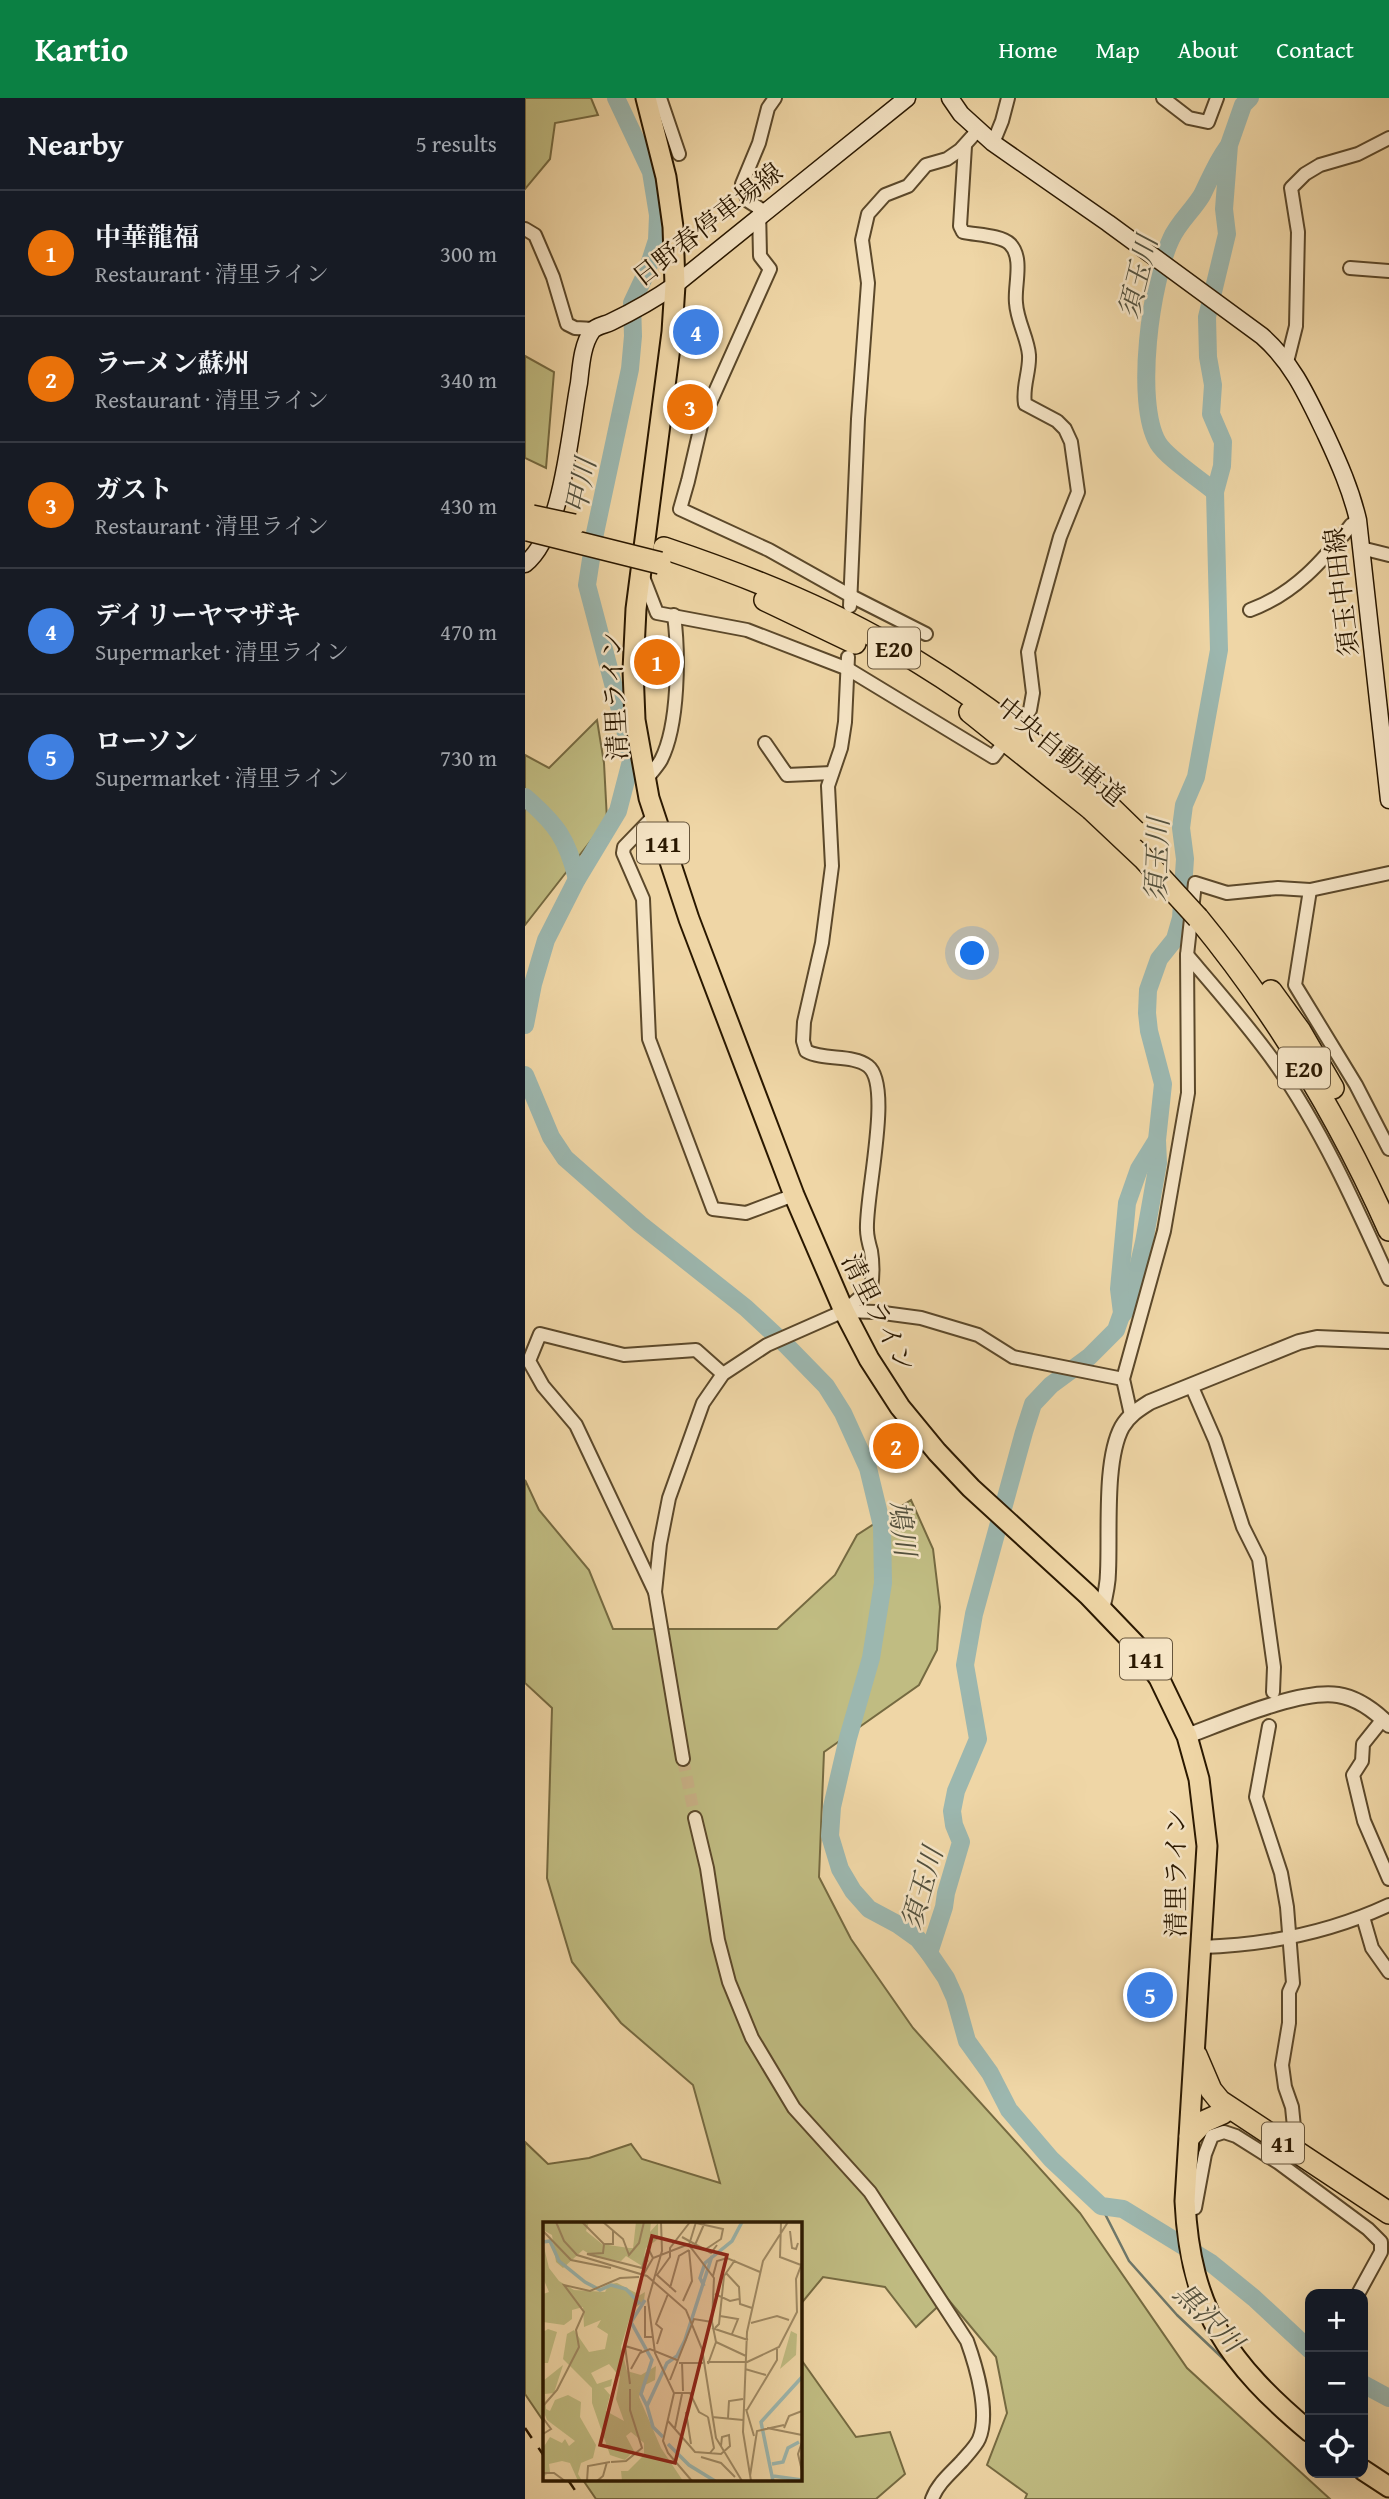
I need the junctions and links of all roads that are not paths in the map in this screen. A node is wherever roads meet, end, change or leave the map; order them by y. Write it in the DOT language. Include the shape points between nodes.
graph roads {
  1 [pos="646,98"];
  2 [pos="660,98"];
  3 [pos="775,98"];
  4 [pos="907,98"];
  5 [pos="950,98"];
  6 [pos="1008,98"];
  7 [pos="1163,98"];
  8 [pos="1217,98"];
  9 [pos="978,130"];
  10 [pos="1389,138"];
  11 [pos="993,143"];
  12 [pos="965,146"];
  13 [pos="680,154"];
  14 [pos="759,217"];
  15 [pos="525,229"];
  16 [pos="1350,268"];
  17 [pos="1389,271"];
  18 [pos="675,285"];
  19 [pos="601,326"];
  20 [pos="1287,362"];
  21 [pos="1358,520"];
  22 [pos="527,523"];
  23 [pos="1361,548"];
  24 [pos="1389,555"];
  25 [pos="525,564"];
  26 [pos="642,574"];
  27 [pos="851,601"];
  28 [pos="1250,610"];
  29 [pos="674,615"];
  30 [pos="926,634"];
  31 [pos="848,663"];
  32 [pos="1027,714"];
  33 [pos="765,743"];
  34 [pos="1000,748"];
  35 [pos="832,773"];
  36 [pos="645,781"];
  37 [pos="1389,800"];
  38 [pos="654,816"];
  39 [pos="1389,873"];
  40 [pos="1310,890"];
  41 [pos="1200,910"];
  42 [pos="1187,955"];
  43 [pos="1389,1149"];
  44 [pos="795,1195"];
  45 [pos="1389,1196"];
  46 [pos="1389,1230"];
  47 [pos="1389,1279"];
  48 [pos="844,1311"];
  49 [pos="1389,1341"];
  50 [pos="723,1374"];
  51 [pos="1123,1379"];
  52 [pos="1191,1385"];
  53 [pos="1131,1415"];
  54 [pos="655,1592"];
  55 [pos="1103,1609"];
  56 [pos="1273,1692"];
  57 [pos="1386,1722"];
  58 [pos="1269,1726"];
  59 [pos="1187,1736"];
  60 [pos="684,1759"];
  61 [pos="695,1818"];
  62 [pos="1389,1879"];
  63 [pos="1389,1905"];
  64 [pos="1363,1917"];
  65 [pos="1289,1937"];
  66 [pos="1202,1947"];
  67 [pos="1389,1972"];
  68 [pos="1196,2055"];
  69 [pos="1194,2078"];
  70 [pos="1218,2105"];
  71 [pos="1191,2127"];
  72 [pos="1295,2137"];
  73 [pos="1190,2205"];
  74 [pos="1389,2213"];
  75 [pos="1389,2226"];
  76 [pos="1361,2289"];
  77 [pos="1305,2428"];
  78 [pos="1368,2473"];
  79 [pos="1389,2487"];
  80 [pos="932,2499"];
  1 -- 18 [label="highway, 清里ライン / 141" via="666,177"];
  2 -- 13 [label="street"];
  3 -- 14 [label="street" via="743,184 748,201 759,208"];
  4 -- 14 [label="main road, 日野春停車場線"];
  5 -- 9 [label="main road, 須玉中田線"];
  6 -- 11 [label="street"];
  7 -- 8 [label="street" via="1189,118 1208,122"];
  9 -- 11 [label="main road, 須玉中田線"];
  9 -- 12 [label="street"];
  10 -- 20 [label="street" via="1359,154 1320,165 1291,188 1298,232 1296,326"];
  11 -- 20 [label="main road, 須玉中田線" via="1262,336"];
  12 -- 27 [label="street" via="947,159 926,165 908,186 885,195 868,214 862,240 869,283"];
  12 -- 32 [label="street" via="960,226 963,232 1007,241 1014,249 1019,324 1029,355 1025,404 1065,429 1077,477 1078,492 1060,537 1028,652 1033,693"];
  14 -- 18 [label="main road, 日野春停車場線"];
  14 -- 27 [label="street" via="760,256 770,270 702,421 680,509 769,550"];
  15 -- 19 [label="street" via="535,235 567,324 575,328"];
  16 -- 17 [label="street"];
  18 -- 19 [label="main road, 日野春停車場線"];
  18 -- 26 [label="highway, 清里ライン / 141"];
  19 -- 25 [label="main road" via="587,342 550,524 538,552"];
  20 -- 21 [label="main road, 須玉中田線" via="1345,477"];
  21 -- 23 [label="main road, 須玉中田線"];
  21 -- 28 [label="street" via="1319,566 1270,603"];
  22 -- 41 [label="highway, 中央自動車道 / E20, bridge" via="662,555 822,626 912,674 1094,802 1143,858"];
  23 -- 24 [label="street"];
  23 -- 37 [label="main road, 須玉中田線"];
  26 -- 29 [label="street" via="657,613"];
  26 -- 36 [label="highway, 清里ライン / 141" via="633,670"];
  27 -- 30 [label="street"];
  29 -- 31 [label="street" via="747,630"];
  29 -- 36 [label="street" via="678,650 671,734 661,760"];
  31 -- 34 [label="street" via="993,757"];
  31 -- 35 [label="street" via="845,722"];
  33 -- 35 [label="street" via="787,775"];
  35 -- 48 [label="street" via="828,786 832,866 803,1041 806,1051 814,1055 867,1065 878,1082 866,1232 873,1271 871,1288"];
  36 -- 38 [label="highway, 清里ライン / 141"];
  38 -- 44 [label="highway, 清里ライン / 141"];
  38 -- 44 [label="street" via="623,853 643,900 649,1039 713,1209 746,1213"];
  39 -- 40 [label="street"];
  40 -- 42 [label="street" via="1227,893 1195,883"];
  40 -- 43 [label="street" via="1295,985"];
  41 -- 45 [label="highway, 中央自動車道 / E20" via="1264,981 1300,1031"];
  41 -- 46 [label="highway, 中央自動車道 / E20" via="1326,1103"];
  42 -- 47 [label="street" via="1276,1064 1354,1201"];
  42 -- 51 [label="street" via="1188,1093 1164,1231"];
  44 -- 48 [label="highway, 清里ライン / 141"];
  48 -- 50 [label="street" via="767,1345"];
  48 -- 51 [label="street" via="921,1318 978,1335 1013,1357"];
  48 -- 55 [label="highway, 清里ライン / 141" via="900,1407 937,1452"];
  49 -- 52 [label="street" via="1308,1340"];
  50 -- 54 [label="street" via="703,1403 669,1498"];
  50 -- 54 [label="street" via="696,1350 624,1355 540,1334 530,1361 543,1386 576,1425"];
  51 -- 53 [label="street"];
  52 -- 53 [label="street"];
  52 -- 56 [label="street" via="1259,1559 1274,1667"];
  53 -- 55 [label="street" via="1119,1435 1112,1464"];
  54 -- 60 [label="street"];
  55 -- 59 [label="highway, 清里ライン / 141" via="1159,1678"];
  57 -- 59 [label="street" via="1353,1699 1307,1695"];
  57 -- 62 [label="street" via="1363,1744 1362,1760 1353,1775 1364,1821"];
  58 -- 65 [label="street" via="1256,1797 1281,1873"];
  59 -- 66 [label="highway, 清里ライン / 141" via="1199,1779 1207,1846"];
  61 -- 80 [label="street" via="717,1940 752,2038 794,2108 870,2192 967,2341 975,2363 982,2423 979,2439 936,2488"];
  63 -- 64 [label="street"];
  64 -- 65 [label="street"];
  64 -- 67 [label="street" via="1372,1948"];
  65 -- 66 [label="street"];
  65 -- 72 [label="street" via="1293,1983 1282,2065"];
  66 -- 68 [label="highway, 清里ライン / 141"];
  68 -- 69 [label="highway, 清里ライン / 141"];
  68 -- 70 [label="highway, 41"];
  69 -- 70 [label="highway, 41"];
  69 -- 71 [label="highway, 清里ライン / 141"];
  70 -- 71 [label="highway" via="1203,2122"];
  70 -- 74 [label="highway, 41"];
  70 -- 75 [label="highway, 41"];
  71 -- 73 [label="highway, 清里ライン / 141"];
  73 -- 76 [label="street" via="1212,2136 1236,2136 1280,2162 1381,2242 1381,2252"];
  73 -- 77 [label="highway, 清里ライン / 141" via="1192,2260 1209,2312 1241,2366"];
  78 -- 79 [label="highway"];
}
